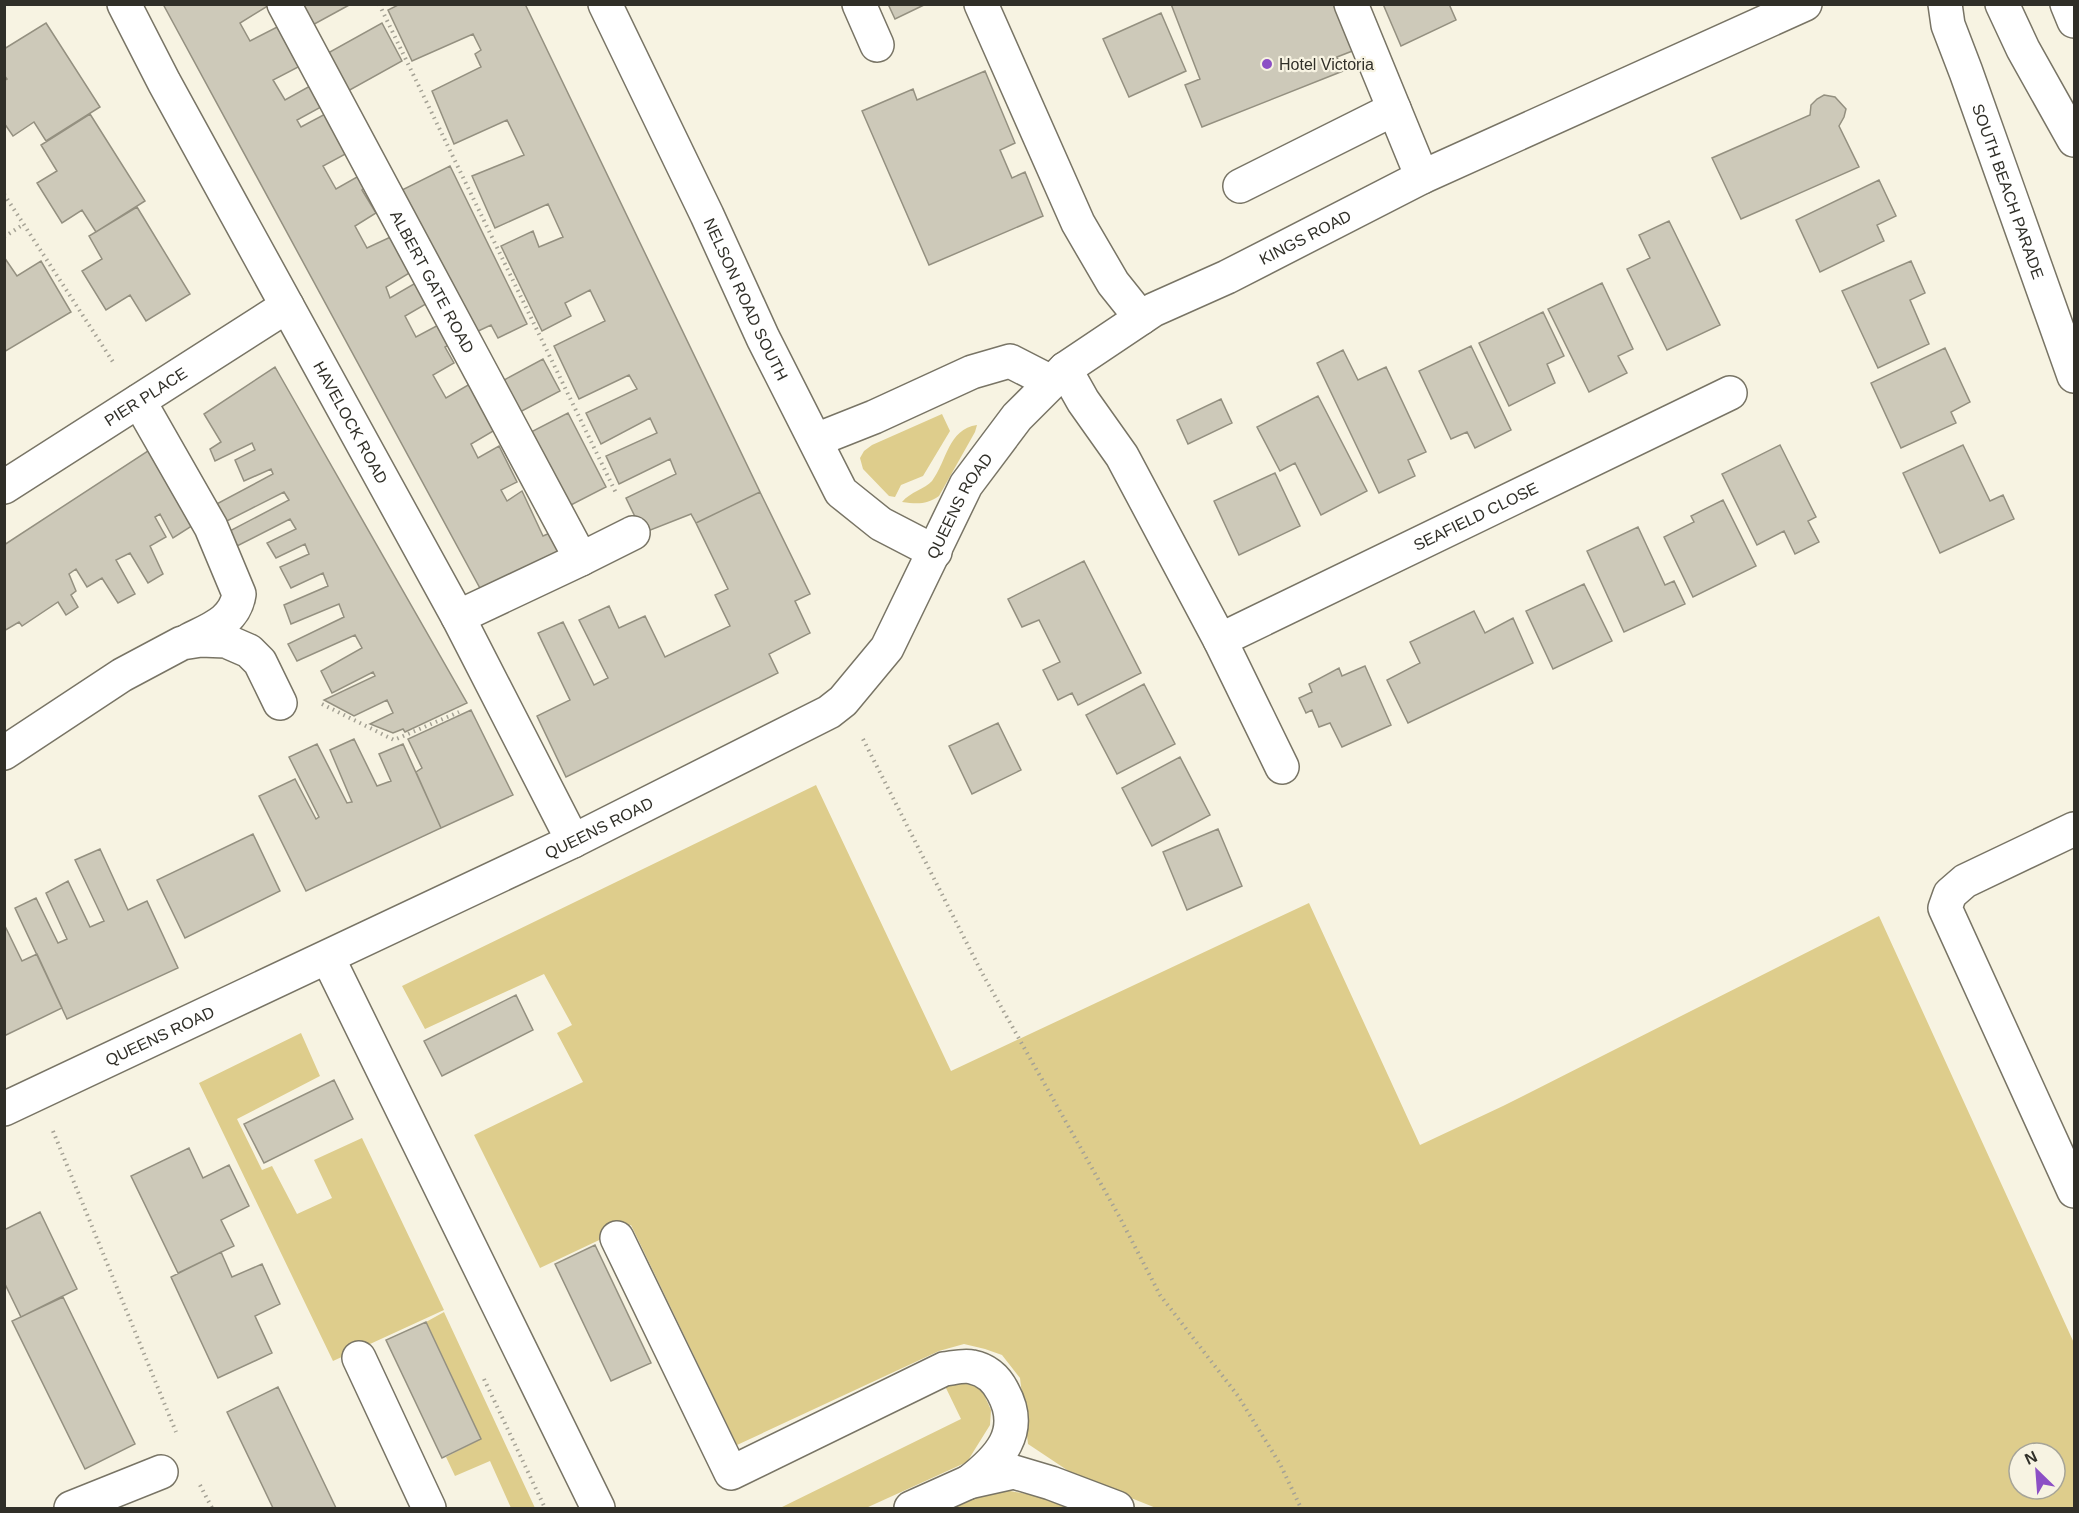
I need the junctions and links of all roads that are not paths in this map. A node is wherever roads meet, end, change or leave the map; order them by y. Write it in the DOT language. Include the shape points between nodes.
graph roads {
  1 [pos="124,4"];
  2 [pos="284,4"];
  3 [pos="605,4"];
  4 [pos="859,4"];
  5 [pos="981,4"];
  6 [pos="1350,4"];
  7 [pos="1805,4"];
  8 [pos="1945,4"];
  9 [pos="2002,4"];
  10 [pos="2067,4"];
  11 [pos="2074,21"];
  12 [pos="877,45"];
  13 [pos="1394,109"];
  14 [pos="2074,140"];
  15 [pos="1422,177"];
  16 [pos="1240,186"];
  17 [pos="287,306"];
  18 [pos="1141,318"];
  19 [pos="1058,376"];
  20 [pos="2074,376"];
  21 [pos="1730,393"];
  22 [pos="139,401"];
  23 [pos="816,440"];
  24 [pos="4,487"];
  25 [pos="633,533"];
  26 [pos="935,552"];
  27 [pos="581,559"];
  28 [pos="458,617"];
  29 [pos="1220,640"];
  30 [pos="182,643"];
  31 [pos="280,703"];
  32 [pos="4,753"];
  33 [pos="1282,767"];
  34 [pos="2074,829"];
  35 [pos="573,841"];
  36 [pos="328,958"];
  37 [pos="4,1109"];
  38 [pos="2074,1191"];
  39 [pos="617,1238"];
  40 [pos="359,1358"];
  41 [pos="161,1472"];
  42 [pos="969,1482"];
  43 [pos="71,1509"];
  44 [pos="429,1509"];
  45 [pos="597,1509"];
  46 [pos="911,1509"];
  47 [pos="1117,1509"];
  1 -- 17 [label="street, HAVELOCK ROAD"];
  2 -- 27 [label="street, ALBERT GATE ROAD"];
  3 -- 23 [label="street, NELSON ROAD SOUTH"];
  4 -- 12 [label="street"];
  5 -- 18 [label="street" via="1077,223 1113,283"];
  6 -- 13 [label="street"];
  7 -- 15 [label="street, KINGS ROAD"];
  8 -- 20 [label="street, SOUTH BEACH PARADE" via="1948,25"];
  9 -- 14 [label="street"];
  10 -- 11 [label="street"];
  13 -- 15 [label="street"];
  13 -- 16 [label="street"];
  15 -- 18 [label="street, KINGS ROAD"];
  17 -- 22 [label="street, PIER PLACE"];
  17 -- 28 [label="street, HAVELOCK ROAD"];
  18 -- 19 [label="street, KINGS ROAD"];
  19 -- 23 [label="street" via="1010,361 972,372"];
  19 -- 26 [label="street, QUEENS ROAD" via="1017,417 966,485"];
  19 -- 29 [label="street" via="1083,401 1122,456"];
  21 -- 29 [label="street, SEAFIELD CLOSE"];
  22 -- 24 [label="street, PIER PLACE"];
  22 -- 30 [label="street" via="211,527 239,594 230,616"];
  23 -- 26 [label="street, NELSON ROAD SOUTH" via="841,492 881,524"];
  25 -- 27 [label="street"];
  26 -- 35 [label="street, QUEENS ROAD" via="887,648 843,701 829,712"];
  27 -- 28 [label="street"];
  28 -- 35 [label="street, HAVELOCK ROAD"];
  29 -- 33 [label="street"];
  30 -- 31 [label="street" via="226,641 249,651 260,662"];
  30 -- 32 [label="street" via="122,675"];
  34 -- 38 [label="street" via="1965,881 1950,894 1945,908"];
  35 -- 36 [label="street, QUEENS ROAD"];
  36 -- 37 [label="street, QUEENS ROAD"];
  36 -- 45 [label="street"];
  39 -- 42 [label="street" via="731,1473 944,1369 972,1366 995,1378 1006,1396 1013,1425 1004,1447 989,1467"];
  40 -- 44 [label="street"];
  41 -- 43 [label="street"];
  42 -- 46 [label="street"];
  42 -- 47 [label="street" via="1014,1472"];
}
